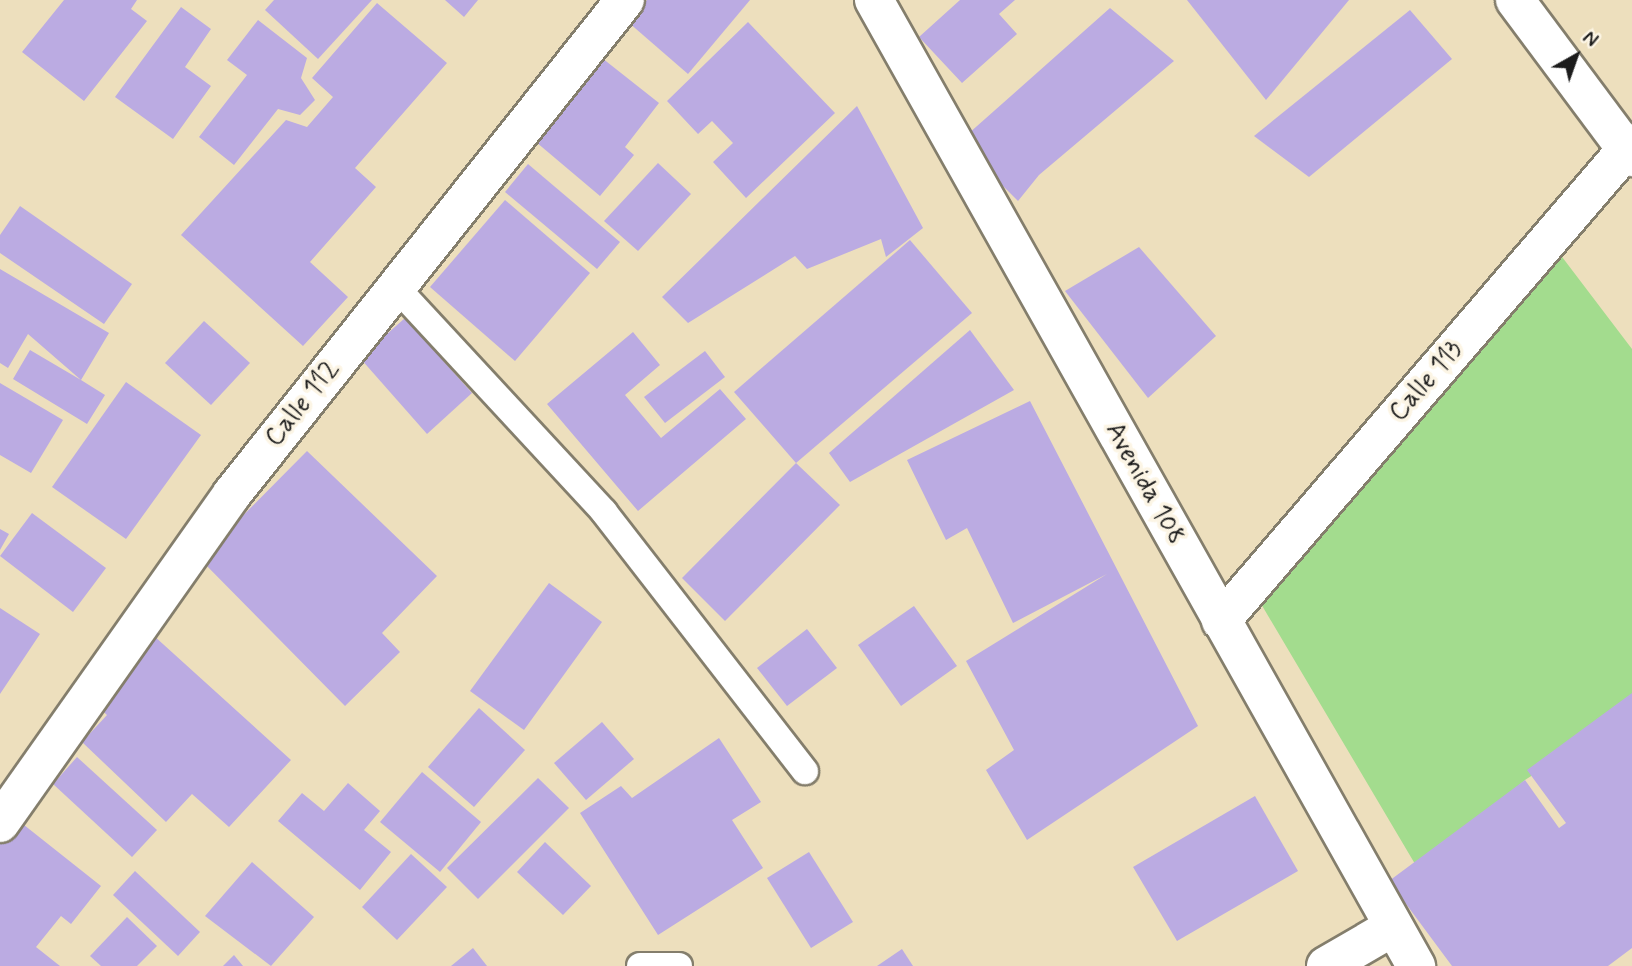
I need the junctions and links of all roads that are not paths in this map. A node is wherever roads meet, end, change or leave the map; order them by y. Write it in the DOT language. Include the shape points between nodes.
graph roads {
  1 [pos="625,0"];
  2 [pos="874,0"];
  3 [pos="1515,0"];
  4 [pos="1630,150"];
  5 [pos="395,286"];
  6 [pos="1221,621"];
  7 [pos="804,771"];
  8 [pos="0,823"];
  9 [pos="1393,927"];
  10 [pos="640,966"];
  11 [pos="679,966"];
  12 [pos="1326,966"];
  13 [pos="1416,966"];
  1 -- 5 [label="street, Calle 112"];
  2 -- 6 [label="street, Avenida 108"];
  3 -- 4 [label="street"];
  4 -- 6 [label="street, Calle 113"];
  5 -- 7 [label="lane" via="604,512"];
  5 -- 8 [label="street, Calle 112" via="232,494"];
  6 -- 9 [label="street, Avenida 108"];
  9 -- 12 [label="street"];
  9 -- 13 [label="street, Avenida 108"];
  10 -- 11 [label="lane"];
}
